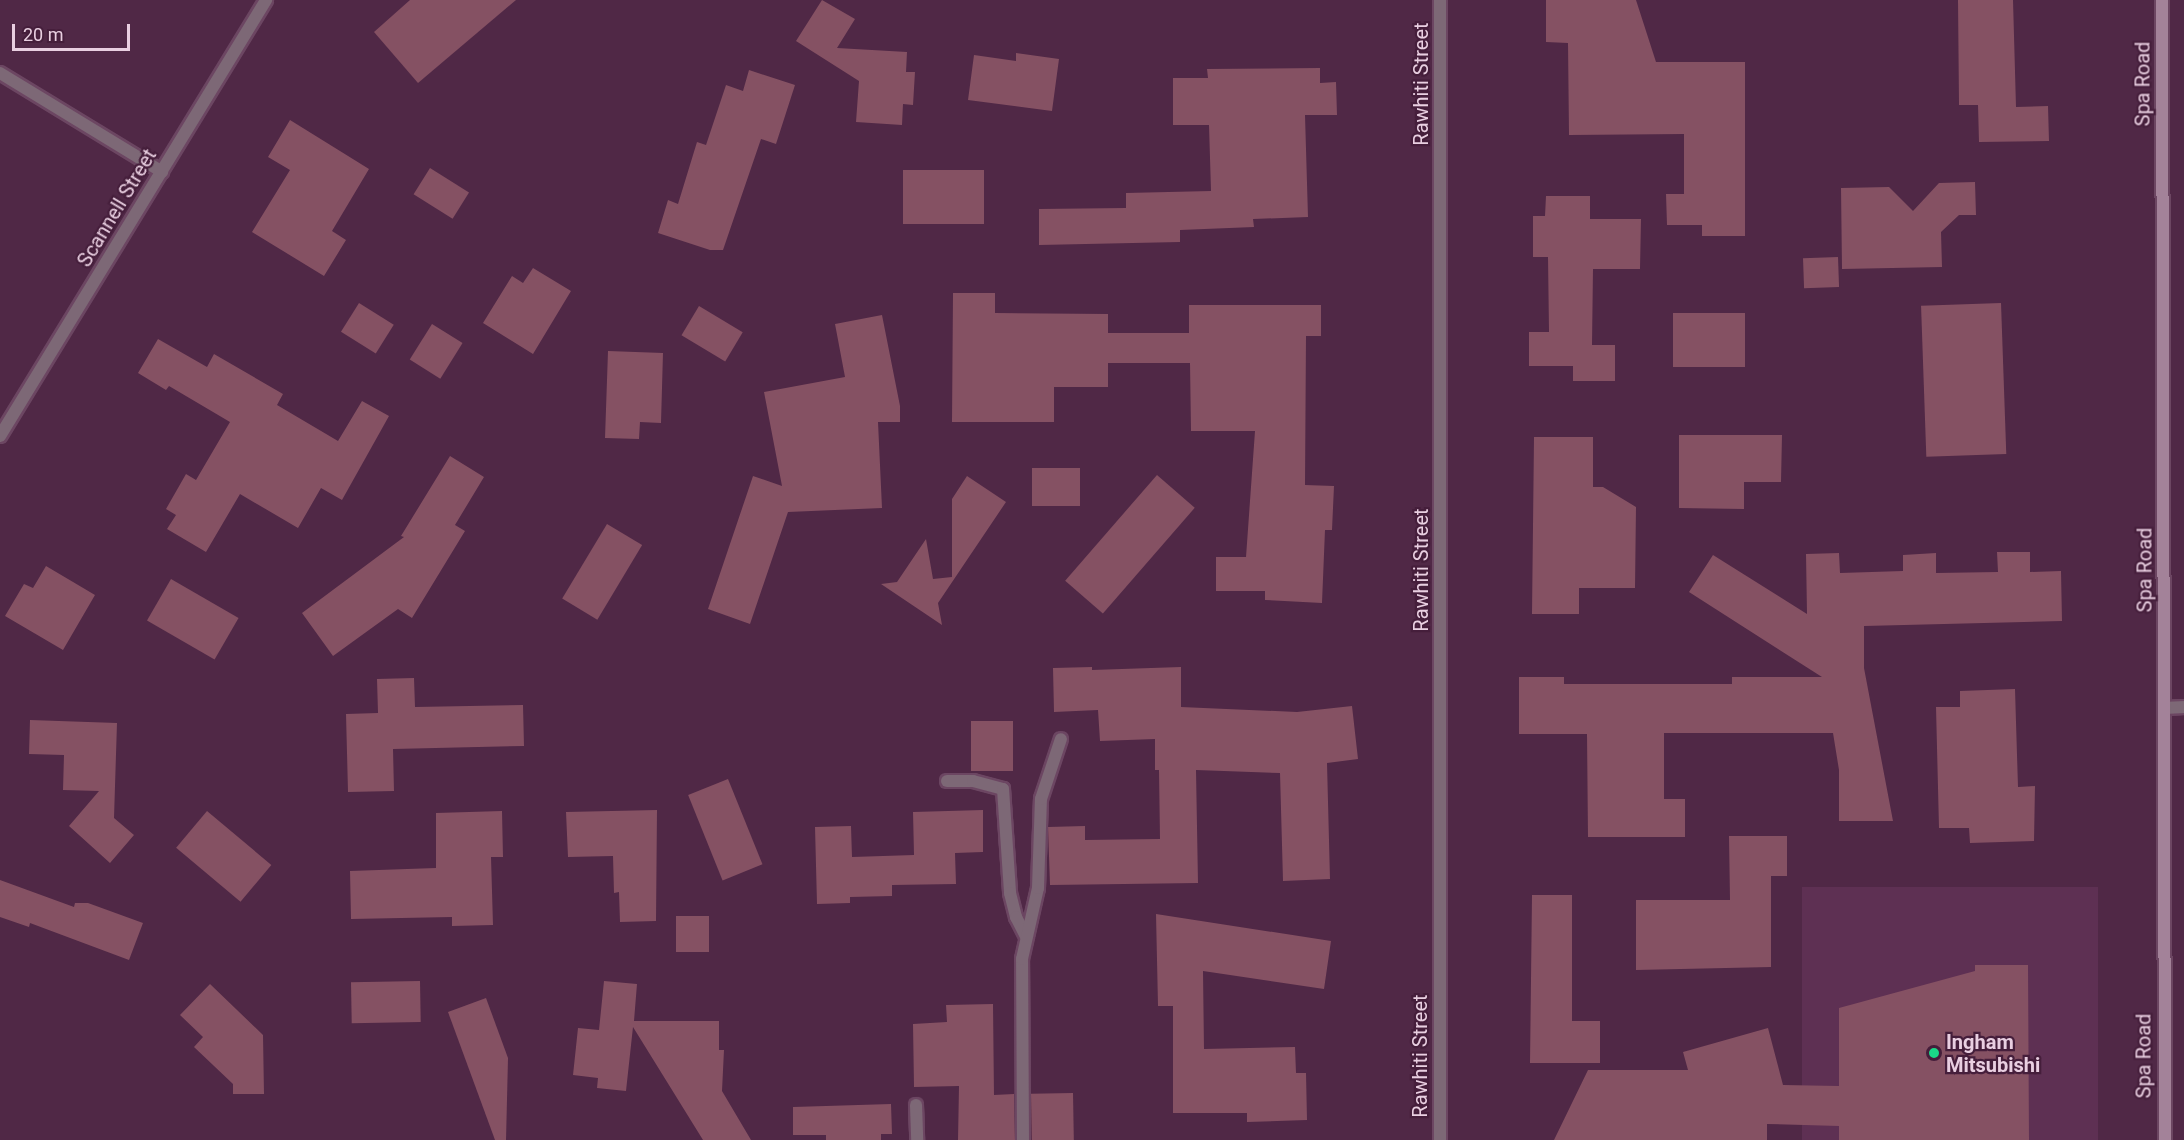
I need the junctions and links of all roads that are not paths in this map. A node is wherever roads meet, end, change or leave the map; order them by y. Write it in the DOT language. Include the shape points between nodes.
graph roads {
  1 [pos="266,0"];
  2 [pos="1440,0"];
  3 [pos="2162,0"];
  4 [pos="0,73"];
  5 [pos="162,172"];
  6 [pos="0,436"];
  7 [pos="2184,707"];
  8 [pos="2165,708"];
  9 [pos="1061,739"];
  10 [pos="947,781"];
  11 [pos="1026,937"];
  12 [pos="916,1105"];
  13 [pos="916,1140"];
  14 [pos="1023,1140"];
  15 [pos="1440,1140"];
  16 [pos="2164,1140"];
  1 -- 5 [label="street, Scannell Street"];
  2 -- 15 [label="street, Rawhiti Street"];
  3 -- 8 [label="main road, Spa Road"];
  4 -- 5 [label="street"];
  5 -- 6 [label="street, Scannell Street"];
  7 -- 8 [label="street"];
  8 -- 16 [label="main road, Spa Road"];
  9 -- 11 [label="street" via="1041,799 1038,888"];
  10 -- 11 [label="street" via="973,781 1003,789 1010,893"];
  11 -- 14 [label="street" via="1022,960"];
  12 -- 13 [label="street"];
}
